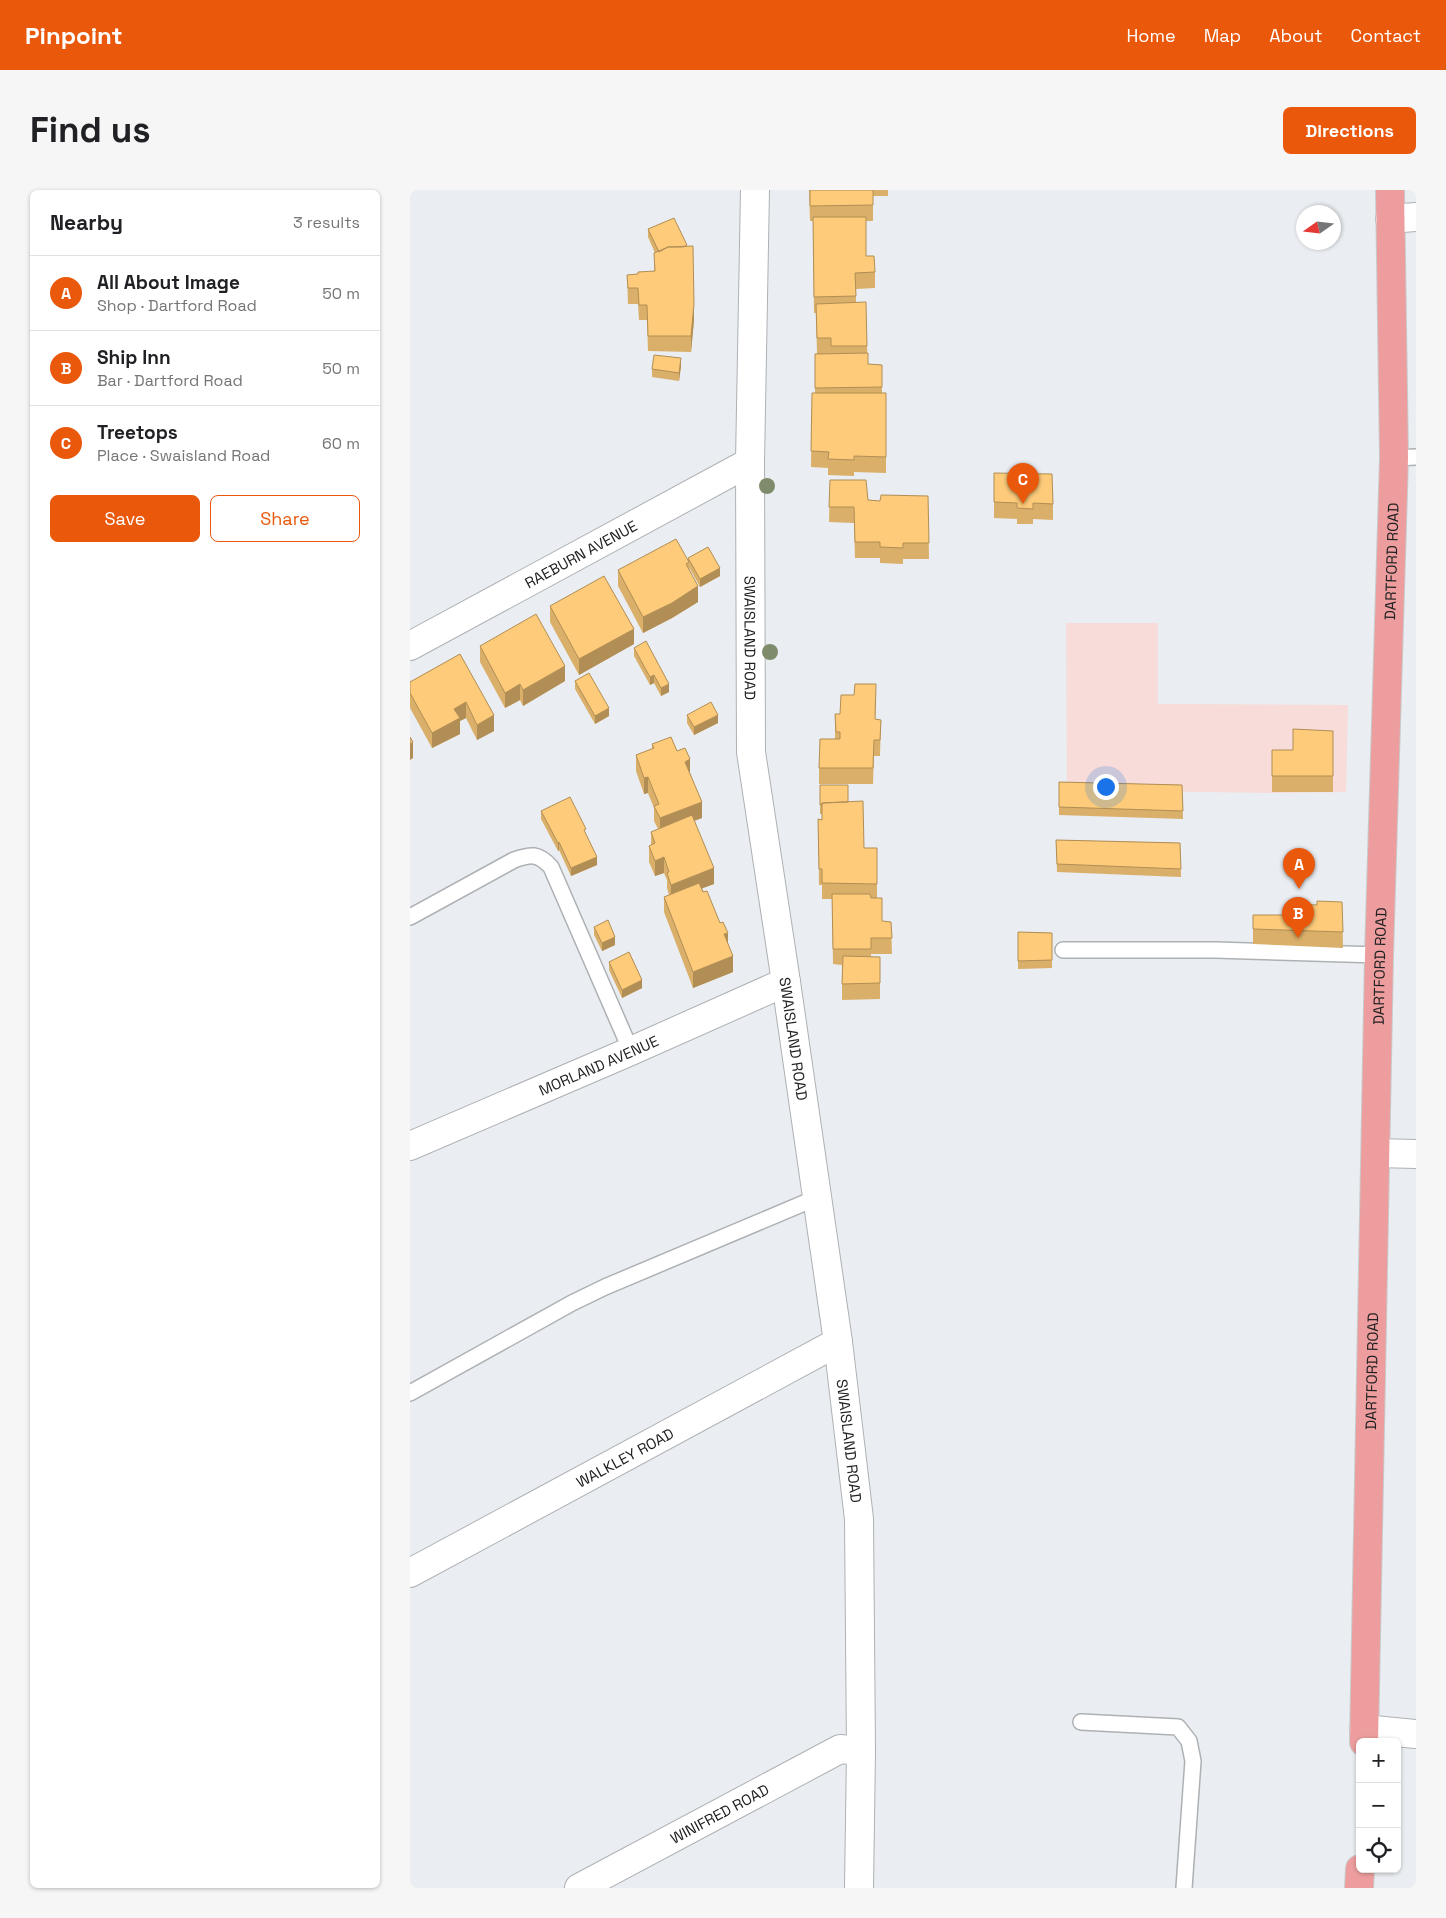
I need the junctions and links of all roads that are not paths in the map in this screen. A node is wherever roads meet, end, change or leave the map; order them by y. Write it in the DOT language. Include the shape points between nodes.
graph roads {
  1 [pos="756,190"];
  2 [pos="1390,190"];
  3 [pos="1403,218"];
  4 [pos="1405,458"];
  5 [pos="750,462"];
  6 [pos="410,646"];
  7 [pos="410,917"];
  8 [pos="1063,950"];
  9 [pos="1379,955"];
  10 [pos="786,982"];
  11 [pos="631,1051"];
  12 [pos="410,1146"];
  13 [pos="1376,1153"];
  14 [pos="1416,1154"];
  15 [pos="816,1198"];
  16 [pos="838,1342"];
  17 [pos="410,1393"];
  18 [pos="410,1573"];
  19 [pos="1081,1722"];
  20 [pos="1416,1734"];
  21 [pos="1364,1735"];
  22 [pos="861,1751"];
  23 [pos="1360,1873"];
  24 [pos="579,1888"];
  25 [pos="859,1888"];
  26 [pos="1184,1888"];
  27 [pos="1360,1888"];
  1 -- 5 [label="street, SWAISLAND ROAD"];
  2 -- 3 [label="main road, DARTFORD ROAD"];
  3 -- 4 [label="main road, DARTFORD ROAD"];
  4 -- 9 [label="main road, DARTFORD ROAD"];
  5 -- 6 [label="street, RAEBURN AVENUE"];
  5 -- 10 [label="street, SWAISLAND ROAD" via="751,752"];
  7 -- 11 [label="lane" via="514,860 528,855 542,858 551,867"];
  8 -- 9 [label="lane"];
  9 -- 13 [label="main road, DARTFORD ROAD"];
  10 -- 11 [label="street, MORLAND AVENUE"];
  10 -- 15 [label="street, SWAISLAND ROAD"];
  11 -- 12 [label="street, MORLAND AVENUE"];
  13 -- 14 [label="street"];
  13 -- 21 [label="main road, DARTFORD ROAD"];
  15 -- 16 [label="street, SWAISLAND ROAD"];
  15 -- 17 [label="lane" via="589,1295"];
  16 -- 18 [label="street, WALKLEY ROAD"];
  16 -- 22 [label="street, SWAISLAND ROAD" via="859,1518"];
  19 -- 26 [label="lane" via="1178,1727 1189,1741 1193,1761"];
  20 -- 21 [label="street"];
  22 -- 24 [label="street, WINIFRED ROAD" via="840,1749"];
  22 -- 25 [label="street, SWAISLAND ROAD"];
  23 -- 27 [label="main road"];
}
